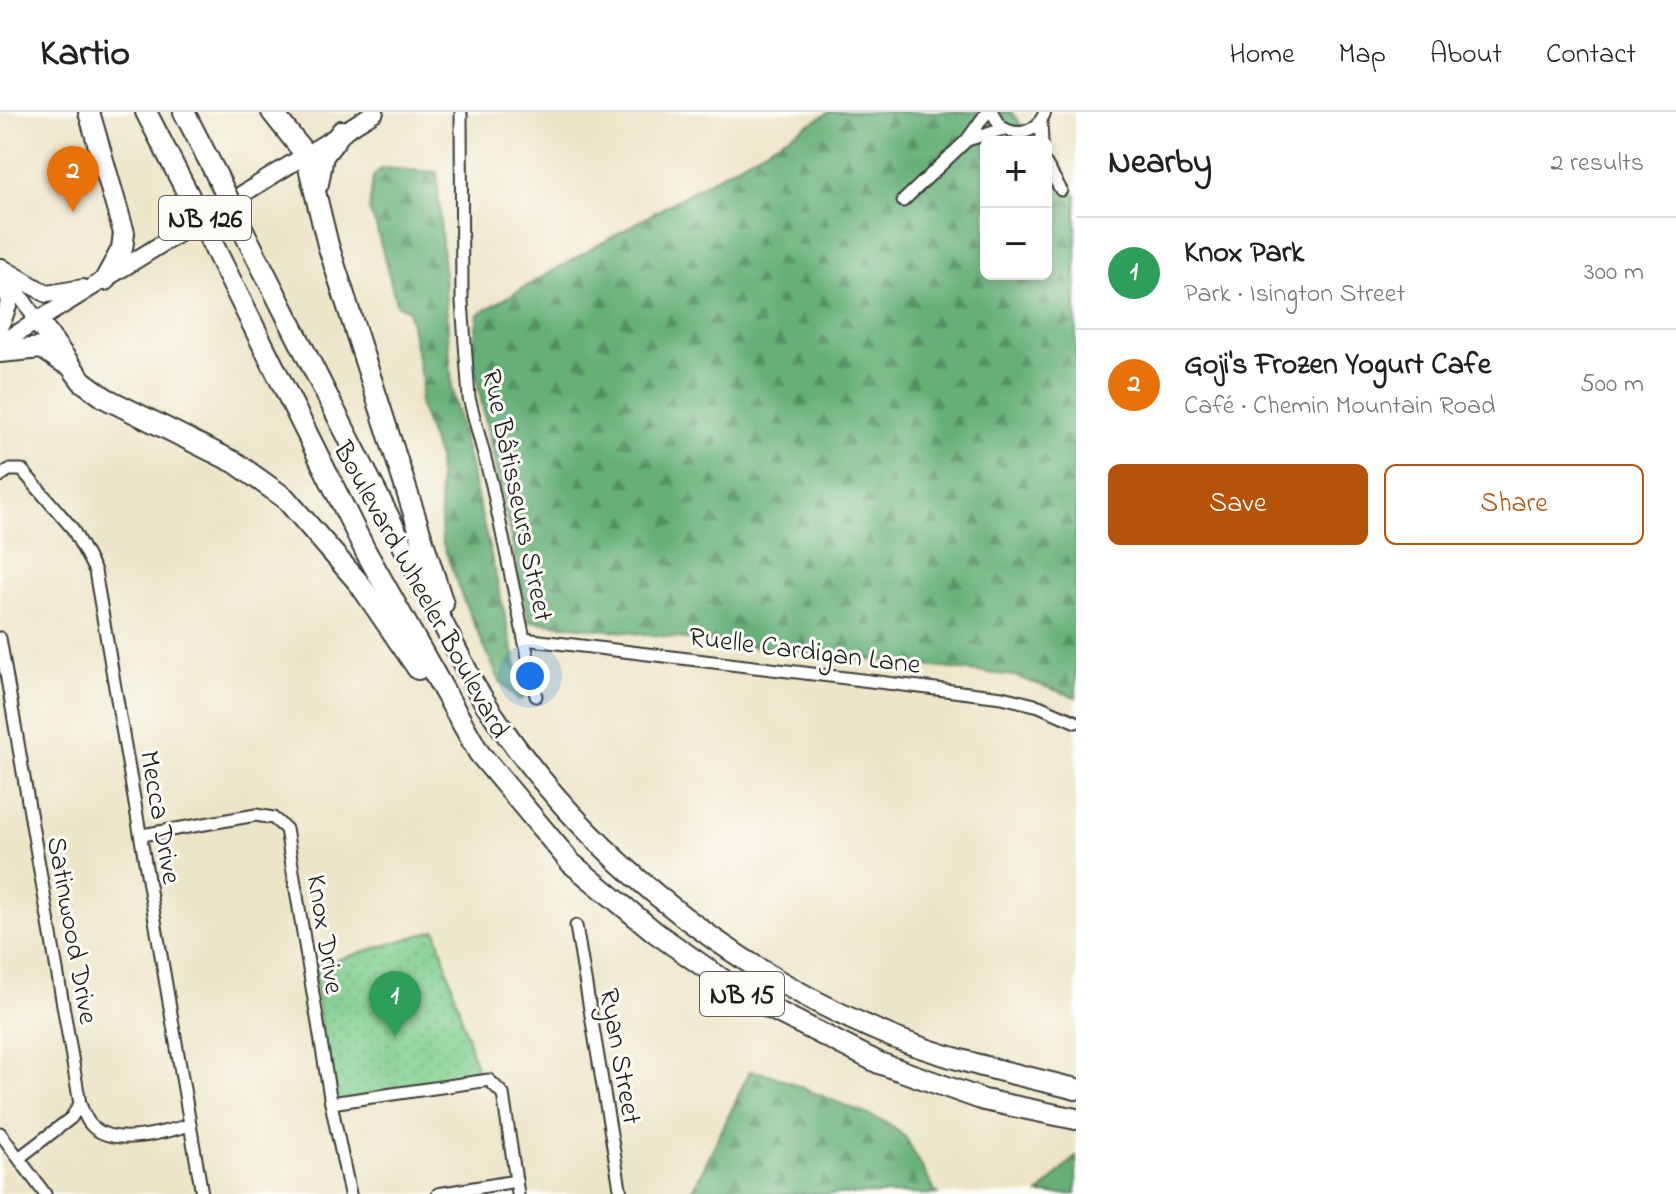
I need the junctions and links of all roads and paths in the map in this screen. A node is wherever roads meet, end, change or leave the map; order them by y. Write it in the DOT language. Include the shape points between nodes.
graph roads {
  1 [pos="89,112"];
  2 [pos="146,112"];
  3 [pos="184,112"];
  4 [pos="272,112"];
  5 [pos="375,112"];
  6 [pos="461,112"];
  7 [pos="989,112"];
  8 [pos="1043,116"];
  9 [pos="342,131"];
  10 [pos="1009,131"];
  11 [pos="1018,136"];
  12 [pos="1042,136"];
  13 [pos="967,140"];
  14 [pos="306,155"];
  15 [pos="1052,174"];
  16 [pos="1061,190"];
  17 [pos="903,201"];
  18 [pos="0,267"];
  19 [pos="337,269"];
  20 [pos="100,283"];
  21 [pos="36,319"];
  22 [pos="0,328"];
  23 [pos="0,344"];
  24 [pos="0,352"];
  25 [pos="73,368"];
  26 [pos="0,476"];
  27 [pos="0,638"];
  28 [pos="524,639"];
  29 [pos="536,696"];
  30 [pos="494,717"];
  31 [pos="1076,722"];
  32 [pos="479,753"];
  33 [pos="142,835"];
  34 [pos="576,926"];
  35 [pos="1076,1089"];
  36 [pos="331,1103"];
  37 [pos="80,1104"];
  38 [pos="1076,1119"];
  39 [pos="190,1125"];
  40 [pos="0,1133"];
  41 [pos="19,1158"];
  42 [pos="516,1181"];
  43 [pos="45,1194"];
  44 [pos="202,1194"];
  45 [pos="350,1194"];
  46 [pos="438,1194"];
  47 [pos="518,1194"];
  48 [pos="621,1194"];
  1 -- 20 [label="highway" via="124,233 122,249"];
  2 -- 32 [label="highway, Boulevard Wheeler Boulevard / NB 15, bridge" via="366,552"];
  3 -- 30 [label="highway, Boulevard Wheeler Boulevard / NB 15, bridge"];
  4 -- 14 [label="highway"];
  5 -- 9 [label="main road, NB 126"];
  6 -- 28 [label="street, Rue Bâtisseurs Street" via="469,398"];
  7 -- 10 [label="street"];
  7 -- 13 [label="street"];
  8 -- 10 [label="street" via="1030,131"];
  8 -- 12 [label="street"];
  9 -- 14 [label="main road, NB 126"];
  9 -- 19 [label="highway" via="323,156 316,178"];
  10 -- 11 [label="street"];
  10 -- 13 [label="street"];
  13 -- 17 [label="street"];
  14 -- 19 [label="highway"];
  14 -- 20 [label="main road, NB 126"];
  15 -- 16 [label="street"];
  18 -- 20 [label="main road" via="47,294"];
  18 -- 21 [label="street"];
  18 -- 22 [label="main road" via="9,303"];
  19 -- 30 [label="highway" via="443,604"];
  20 -- 21 [label="main road, NB 126"];
  21 -- 23 [label="main road, NB 126"];
  21 -- 25 [label="highway"];
  24 -- 25 [label="highway" via="42,348"];
  25 -- 32 [label="highway" via="105,398 236,463 285,498 359,583"];
  26 -- 33 [label="street, Mecca Drive" via="22,470 72,528 95,571"];
  27 -- 37 [label="street, Satinwood Drive"];
  28 -- 29 [label="street, Rue Bâtisseurs Street"];
  28 -- 31 [label="street, Ruelle Cardigan Lane" via="1002,697"];
  30 -- 35 [label="highway, Boulevard Wheeler Boulevard / NB 15" via="566,809 625,868 687,920 754,964 825,1006 895,1038 968,1063"];
  32 -- 38 [label="highway, Boulevard Wheeler Boulevard / NB 15" via="571,863 656,933 746,996 879,1063 984,1100"];
  33 -- 36 [label="street, Knox Drive" via="256,815 273,818 286,829"];
  33 -- 39 [label="street, Mecca Drive"];
  34 -- 48 [label="street, Ryan Street"];
  36 -- 42 [label="street" via="489,1080 503,1094"];
  36 -- 45 [label="street, Knox Drive"];
  37 -- 39 [label="street, Satinwood Drive" via="91,1126 106,1135 147,1135"];
  37 -- 41 [label="street" via="71,1118"];
  39 -- 44 [label="street, Mecca Drive"];
  40 -- 41 [label="street"];
  41 -- 43 [label="street"];
  42 -- 46 [label="street"];
  42 -- 47 [label="street"];
}
